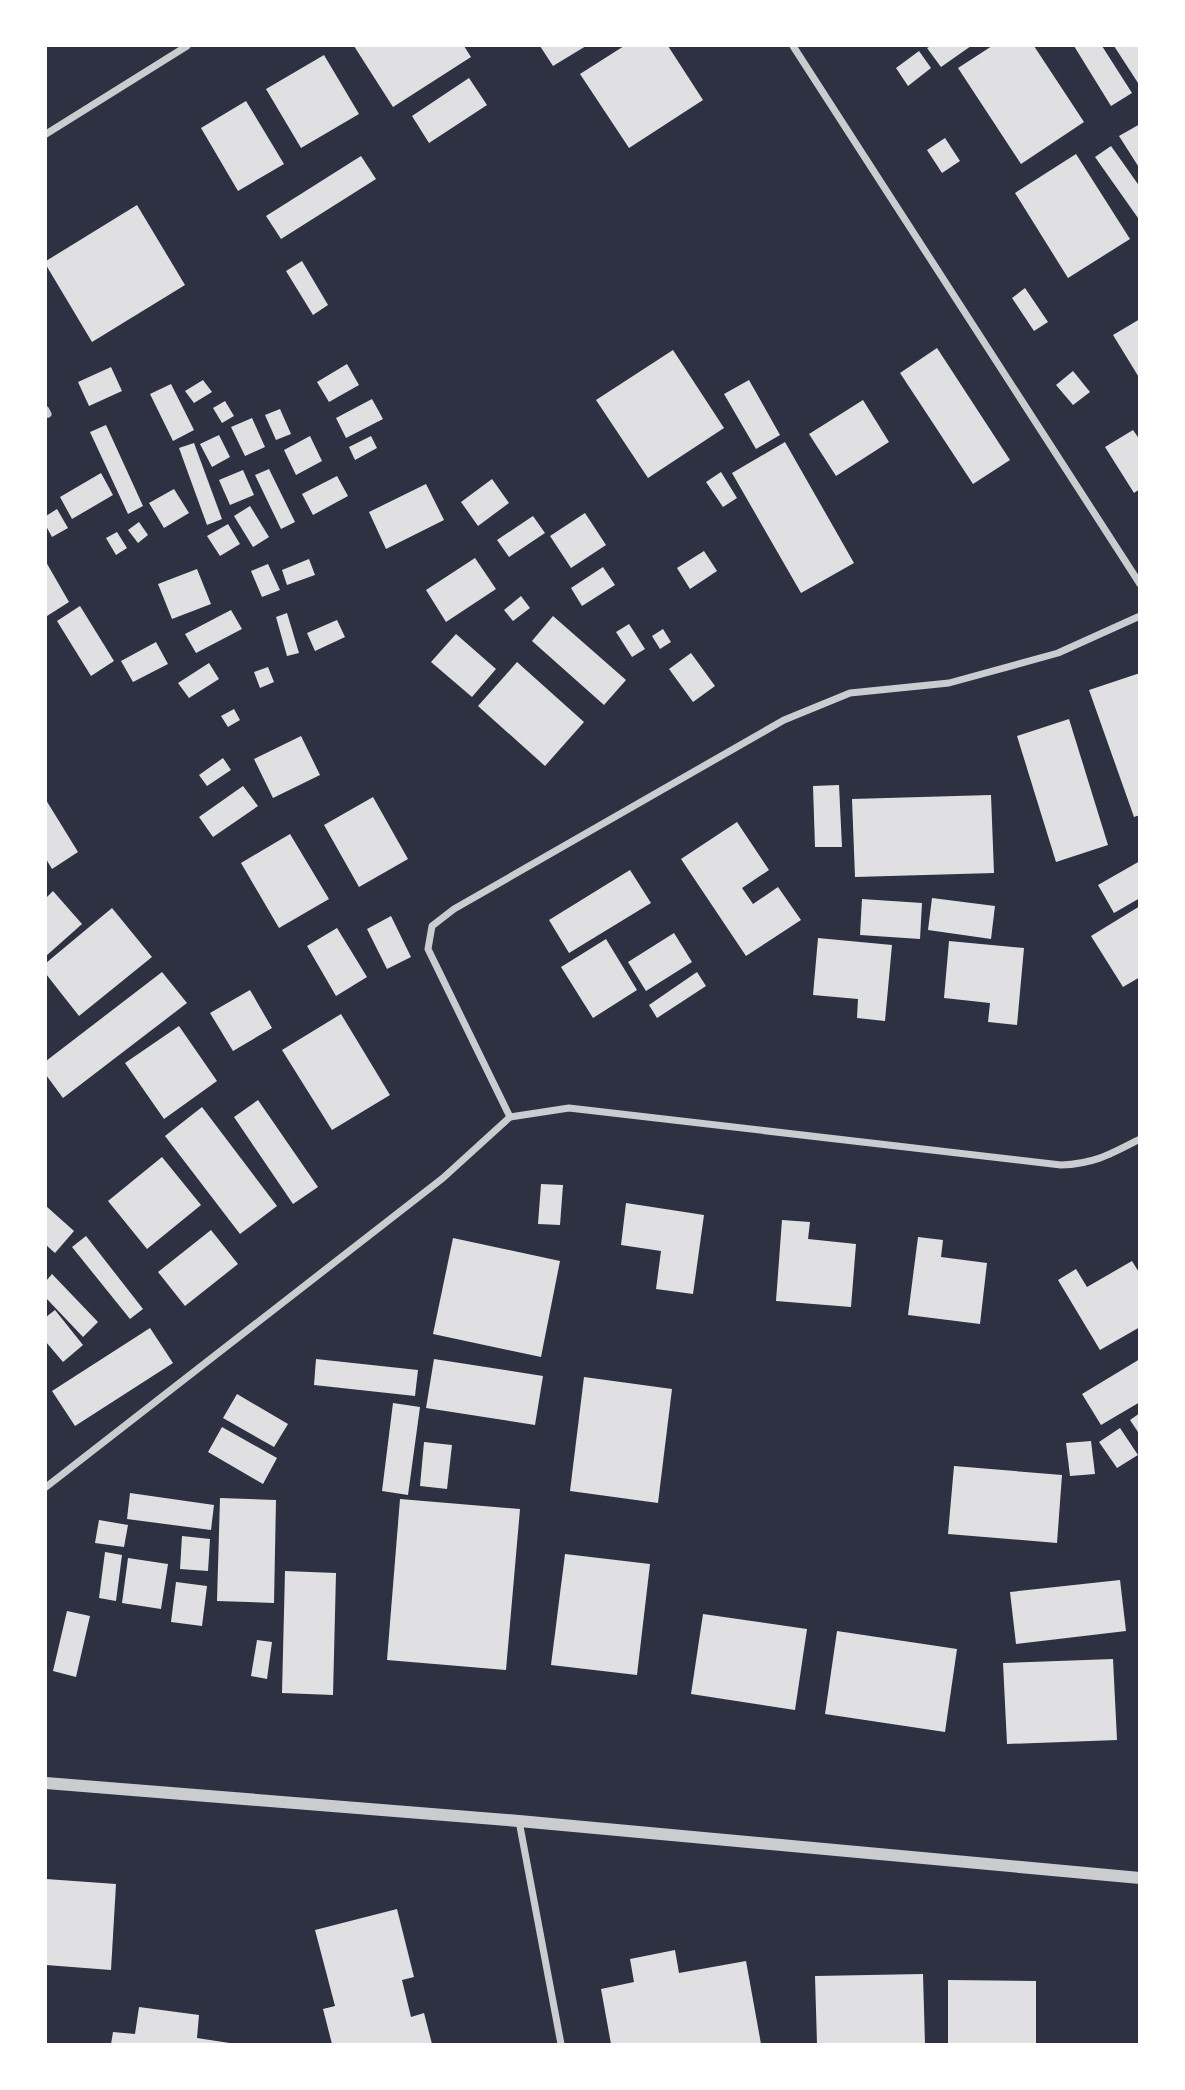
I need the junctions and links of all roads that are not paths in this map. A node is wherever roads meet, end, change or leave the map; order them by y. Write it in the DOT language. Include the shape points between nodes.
graph roads {
  1 [pos="187,46"];
  2 [pos="793,46"];
  3 [pos="46,134"];
  4 [pos="1139,584"];
  5 [pos="1139,616"];
  6 [pos="510,1117"];
  7 [pos="1139,1139"];
  8 [pos="46,1488"];
  9 [pos="46,1783"];
  10 [pos="519,1821"];
  11 [pos="1139,1878"];
  12 [pos="561,2045"];
  1 -- 3 [label="street"];
  2 -- 4 [label="street"];
  5 -- 6 [label="street" via="1058,653 949,683 850,693 784,720 454,909 432,926 428,948"];
  6 -- 7 [label="street" via="569,1108 1061,1165 1085,1164"];
  6 -- 8 [label="street" via="443,1178"];
  9 -- 10 [label="street"];
  10 -- 11 [label="street"];
  10 -- 12 [label="street"];
}
